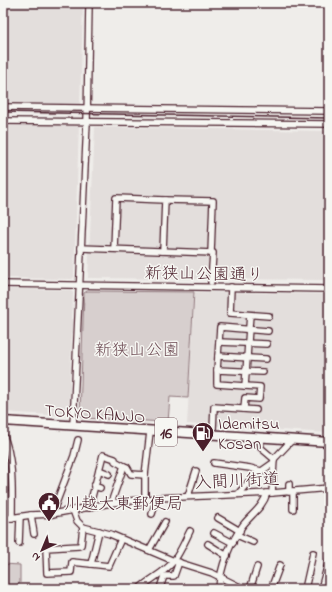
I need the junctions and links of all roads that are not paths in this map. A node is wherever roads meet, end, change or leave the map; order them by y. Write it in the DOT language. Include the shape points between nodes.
graph roads {
  1 [pos="89,3"];
  2 [pos="3,107"];
  3 [pos="87,108"];
  4 [pos="329,111"];
  5 [pos="3,121"];
  6 [pos="86,122"];
  7 [pos="329,124"];
  8 [pos="165,200"];
  9 [pos="81,248"];
  10 [pos="114,249"];
  11 [pos="163,251"];
  12 [pos="211,253"];
  13 [pos="211,282"];
  14 [pos="3,284"];
  15 [pos="79,285"];
  16 [pos="231,287"];
  17 [pos="329,289"];
  18 [pos="250,314"];
  19 [pos="269,316"];
  20 [pos="249,329"];
  21 [pos="268,330"];
  22 [pos="219,342"];
  23 [pos="248,343"];
  24 [pos="267,344"];
  25 [pos="218,356"];
  26 [pos="247,357"];
  27 [pos="266,359"];
  28 [pos="217,370"];
  29 [pos="246,371"];
  30 [pos="263,372"];
  31 [pos="245,386"];
  32 [pos="244,409"];
  33 [pos="256,410"];
  34 [pos="3,417"];
  35 [pos="3,421"];
  36 [pos="74,424"];
  37 [pos="213,430"];
  38 [pos="150,432"];
  39 [pos="3,434"];
  40 [pos="329,437"];
  41 [pos="260,438"];
  42 [pos="78,440"];
  43 [pos="292,440"];
  44 [pos="329,442"];
  45 [pos="3,460"];
  46 [pos="10,461"];
  47 [pos="273,461"];
  48 [pos="214,463"];
  49 [pos="124,466"];
  50 [pos="99,470"];
  51 [pos="261,470"];
  52 [pos="196,471"];
  53 [pos="109,474"];
  54 [pos="145,475"];
  55 [pos="289,484"];
  56 [pos="94,486"];
  57 [pos="100,488"];
  58 [pos="329,488"];
  59 [pos="291,491"];
  60 [pos="269,493"];
  61 [pos="238,494"];
  62 [pos="188,496"];
  63 [pos="157,498"];
  64 [pos="145,500"];
  65 [pos="111,503"];
  66 [pos="89,508"];
  67 [pos="293,509"];
  68 [pos="73,510"];
  69 [pos="52,514"];
  70 [pos="152,514"];
  71 [pos="31,515"];
  72 [pos="20,517"];
  73 [pos="12,518"];
  74 [pos="218,518"];
  75 [pos="3,519"];
  76 [pos="164,522"];
  77 [pos="83,527"];
  78 [pos="99,531"];
  79 [pos="190,531"];
  80 [pos="214,533"];
  81 [pos="238,533"];
  82 [pos="34,534"];
  83 [pos="121,538"];
  84 [pos="253,542"];
  85 [pos="19,543"];
  86 [pos="233,543"];
  87 [pos="208,544"];
  88 [pos="149,550"];
  89 [pos="312,553"];
  90 [pos="227,556"];
  91 [pos="329,560"];
  92 [pos="176,562"];
  93 [pos="91,564"];
  94 [pos="280,566"];
  95 [pos="257,567"];
  96 [pos="219,576"];
  97 [pos="140,589"];
  98 [pos="161,589"];
  99 [pos="219,589"];
  100 [pos="244,589"];
  101 [pos="250,589"];
  102 [pos="272,589"];
  103 [pos="305,589"];
  104 [pos="321,589"];
  1 -- 3 [label="street"];
  2 -- 3 [label="street"];
  3 -- 4 [label="street"];
  3 -- 6 [label="street"];
  5 -- 6 [label="street"];
  6 -- 7 [label="street"];
  6 -- 9 [label="street"];
  8 -- 10 [label="street" via="116,198"];
  8 -- 11 [label="street"];
  8 -- 12 [label="street" via="213,201"];
  9 -- 10 [label="street"];
  9 -- 15 [label="street"];
  10 -- 11 [label="street"];
  11 -- 12 [label="street"];
  12 -- 13 [label="street"];
  14 -- 15 [label="street, 新狭山公園通り"];
  15 -- 16 [label="street, 新狭山公園通り"];
  15 -- 36 [label="street"];
  16 -- 17 [label="street, 新狭山公園通り"];
  16 -- 18 [label="street" via="230,313"];
  18 -- 19 [label="street"];
  18 -- 20 [label="street"];
  20 -- 21 [label="street"];
  20 -- 22 [label="street" via="220,327"];
  20 -- 23 [label="street"];
  22 -- 23 [label="street"];
  22 -- 25 [label="street"];
  23 -- 24 [label="street"];
  23 -- 26 [label="street"];
  25 -- 26 [label="street"];
  25 -- 28 [label="street"];
  26 -- 27 [label="street"];
  26 -- 29 [label="street"];
  28 -- 29 [label="street"];
  28 -- 31 [label="street" via="217,384"];
  29 -- 30 [label="street"];
  29 -- 31 [label="street"];
  31 -- 32 [label="street" via="260,387 259,398 245,398"];
  32 -- 33 [label="street"];
  32 -- 37 [label="street" via="214,407"];
  34 -- 36 [label="highway, TOKYO KANJO / 16"];
  35 -- 36 [label="highway, TOKYO KANJO / 16"];
  36 -- 37 [label="highway, TOKYO KANJO / 16"];
  36 -- 38 [label="highway, TOKYO KANJO / 16"];
  37 -- 40 [label="highway, TOKYO KANJO / 16"];
  38 -- 41 [label="highway, TOKYO KANJO / 16"];
  38 -- 54 [label="street"];
  39 -- 46 [label="street"];
  41 -- 43 [label="highway, TOKYO KANJO / 16"];
  41 -- 47 [label="street" via="261,448"];
  42 -- 69 [label="street"];
  43 -- 44 [label="highway, TOKYO KANJO / 16"];
  43 -- 47 [label="street"];
  45 -- 46 [label="street"];
  46 -- 73 [label="street"];
  47 -- 51 [label="street"];
  47 -- 60 [label="street"];
  48 -- 51 [label="street"];
  49 -- 50 [label="street" via="115,459 103,455"];
  49 -- 54 [label="street" via="131,474"];
  49 -- 65 [label="street"];
  50 -- 53 [label="street"];
  50 -- 56 [label="street"];
  51 -- 61 [label="street"];
  52 -- 62 [label="street"];
  54 -- 64 [label="street"];
  55 -- 59 [label="street"];
  56 -- 57 [label="street"];
  56 -- 66 [label="street"];
  58 -- 59 [label="street, 入間川街道"];
  59 -- 60 [label="street, 入間川街道"];
  59 -- 67 [label="street"];
  60 -- 61 [label="street, 入間川街道"];
  60 -- 81 [label="street"];
  61 -- 62 [label="street, 入間川街道"];
  62 -- 63 [label="street, 入間川街道"];
  63 -- 64 [label="street, 入間川街道"];
  63 -- 70 [label="street"];
  64 -- 65 [label="street, 入間川街道"];
  65 -- 66 [label="street, 入間川街道"];
  66 -- 68 [label="street, 入間川街道"];
  68 -- 69 [label="street, 入間川街道"];
  68 -- 77 [label="street" via="77,521"];
  69 -- 71 [label="street, 入間川街道"];
  71 -- 72 [label="street, 入間川街道"];
  71 -- 82 [label="street"];
  72 -- 73 [label="street, 入間川街道"];
  72 -- 85 [label="street"];
  73 -- 75 [label="street, 入間川街道"];
  74 -- 81 [label="street"];
  76 -- 88 [label="street"];
  77 -- 78 [label="street"];
  77 -- 93 [label="street" via="79,546 46,548 47,573 71,572 72,562"];
  78 -- 83 [label="street"];
  78 -- 93 [label="street"];
  79 -- 92 [label="street"];
  80 -- 86 [label="street"];
  81 -- 84 [label="street"];
  81 -- 86 [label="street"];
  83 -- 88 [label="street"];
  83 -- 93 [label="street" via="109,565"];
  86 -- 90 [label="street"];
  87 -- 90 [label="street"];
  88 -- 92 [label="street"];
  89 -- 103 [label="street"];
  90 -- 96 [label="street"];
  91 -- 104 [label="street"];
  92 -- 96 [label="street"];
  92 -- 97 [label="street"];
  92 -- 98 [label="street" via="174,576 164,576"];
  94 -- 102 [label="street"];
  95 -- 101 [label="street"];
  96 -- 99 [label="street"];
  96 -- 100 [label="street"];
}
